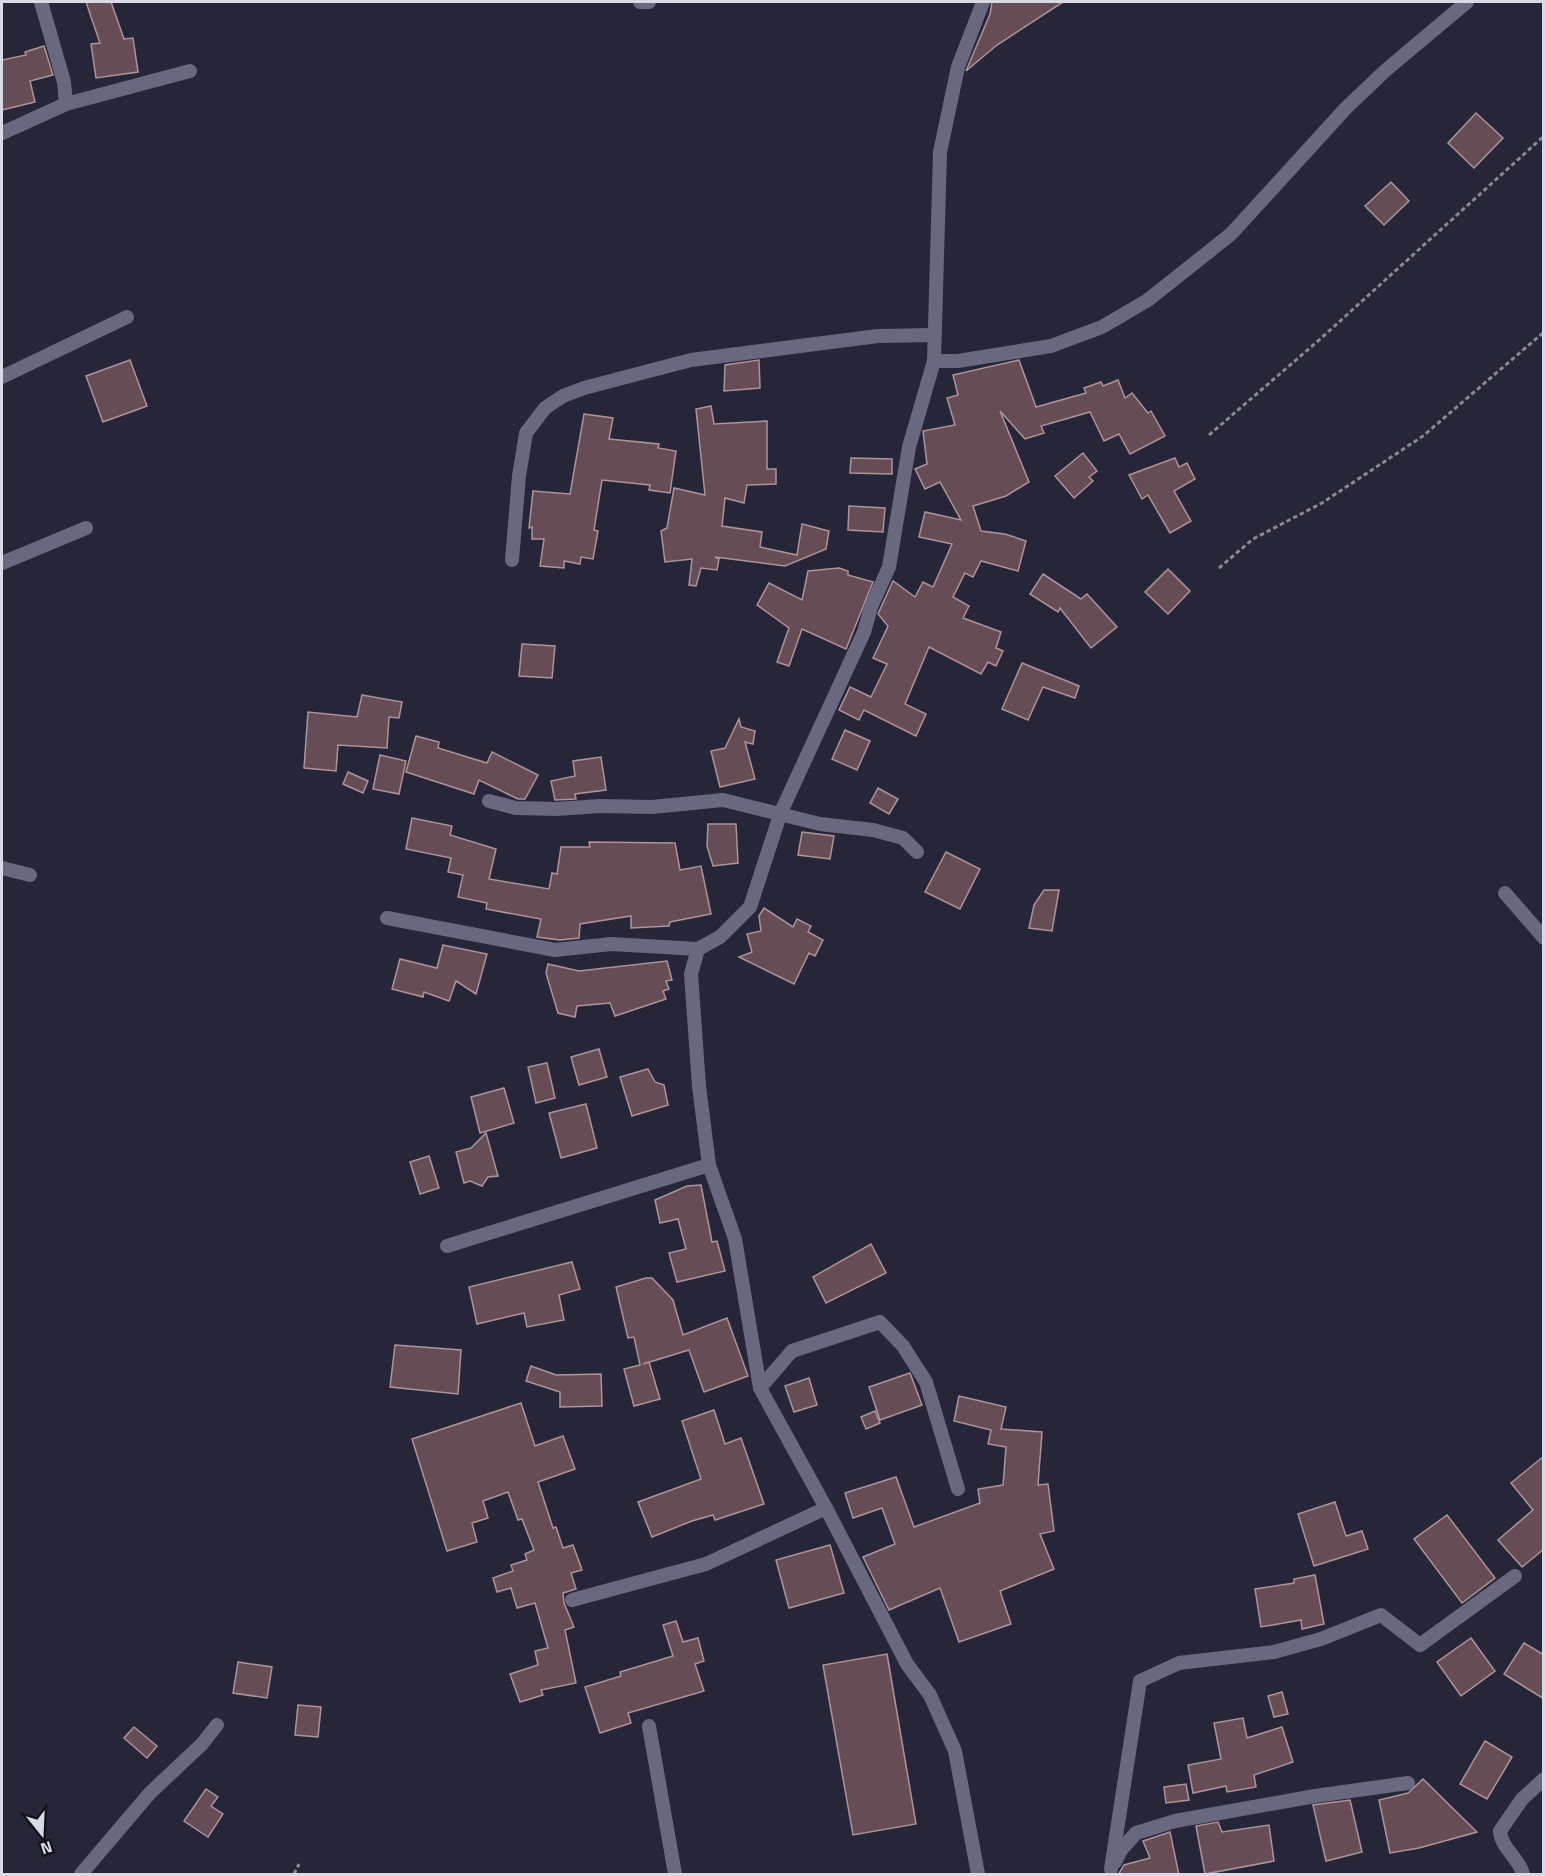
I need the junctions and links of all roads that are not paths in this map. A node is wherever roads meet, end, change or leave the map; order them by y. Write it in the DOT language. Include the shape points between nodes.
graph roads {
  1 [pos="41,2"];
  2 [pos="640,2"];
  3 [pos="649,2"];
  4 [pos="983,2"];
  5 [pos="1467,2"];
  6 [pos="190,70"];
  7 [pos="66,104"];
  8 [pos="2,133"];
  9 [pos="127,317"];
  10 [pos="933,335"];
  11 [pos="934,361"];
  12 [pos="2,377"];
  13 [pos="86,528"];
  14 [pos="512,560"];
  15 [pos="2,563"];
  16 [pos="489,801"];
  17 [pos="781,812"];
  18 [pos="917,852"];
  19 [pos="2,868"];
  20 [pos="30,875"];
  21 [pos="1505,893"];
  22 [pos="387,918"];
  23 [pos="1544,938"];
  24 [pos="698,949"];
  25 [pos="709,1165"];
  26 [pos="447,1246"];
  27 [pos="760,1388"];
  28 [pos="958,1489"];
  29 [pos="826,1508"];
  30 [pos="1515,1576"];
  31 [pos="572,1600"];
  32 [pos="217,1725"];
  33 [pos="649,1726"];
  34 [pos="1544,1779"];
  35 [pos="1408,1783"];
  36 [pos="1111,1872"];
  37 [pos="81,1875"];
  38 [pos="675,1875"];
  39 [pos="978,1875"];
  40 [pos="1523,1875"];
  1 -- 7 [label="street" via="64,82"];
  2 -- 3 [label="street"];
  4 -- 10 [label="street" via="958,67 940,152"];
  5 -- 11 [label="street" via="1346,108 1231,234 1148,300 1102,327 1051,346 958,361"];
  6 -- 7 [label="street"];
  7 -- 8 [label="street"];
  9 -- 12 [label="street"];
  10 -- 11 [label="street"];
  10 -- 14 [label="street" via="878,336 691,360 563,396 545,408 526,434"];
  11 -- 17 [label="street" via="909,447 889,567 864,632"];
  13 -- 15 [label="street"];
  16 -- 17 [label="street" via="516,808 556,810 723,800"];
  17 -- 18 [label="street" via="820,824 903,838"];
  17 -- 24 [label="street" via="750,907 720,937"];
  19 -- 20 [label="street"];
  21 -- 23 [label="street"];
  22 -- 24 [label="street" via="555,950 611,944"];
  24 -- 25 [label="street" via="691,974"];
  25 -- 26 [label="street"];
  25 -- 27 [label="street" via="735,1239"];
  27 -- 28 [label="street" via="792,1351 880,1322 903,1346 926,1382"];
  27 -- 29 [label="street"];
  29 -- 31 [label="street" via="706,1564"];
  29 -- 39 [label="street" via="907,1664 930,1695 955,1751"];
  30 -- 36 [label="street" via="1420,1645 1381,1616 1321,1640 1274,1652 1179,1663 1140,1681"];
  32 -- 37 [label="street" via="150,1793"];
  33 -- 38 [label="street"];
  34 -- 40 [label="street" via="1522,1799 1500,1831"];
  35 -- 36 [label="street" via="1175,1821 1136,1833 1121,1850"];
}
